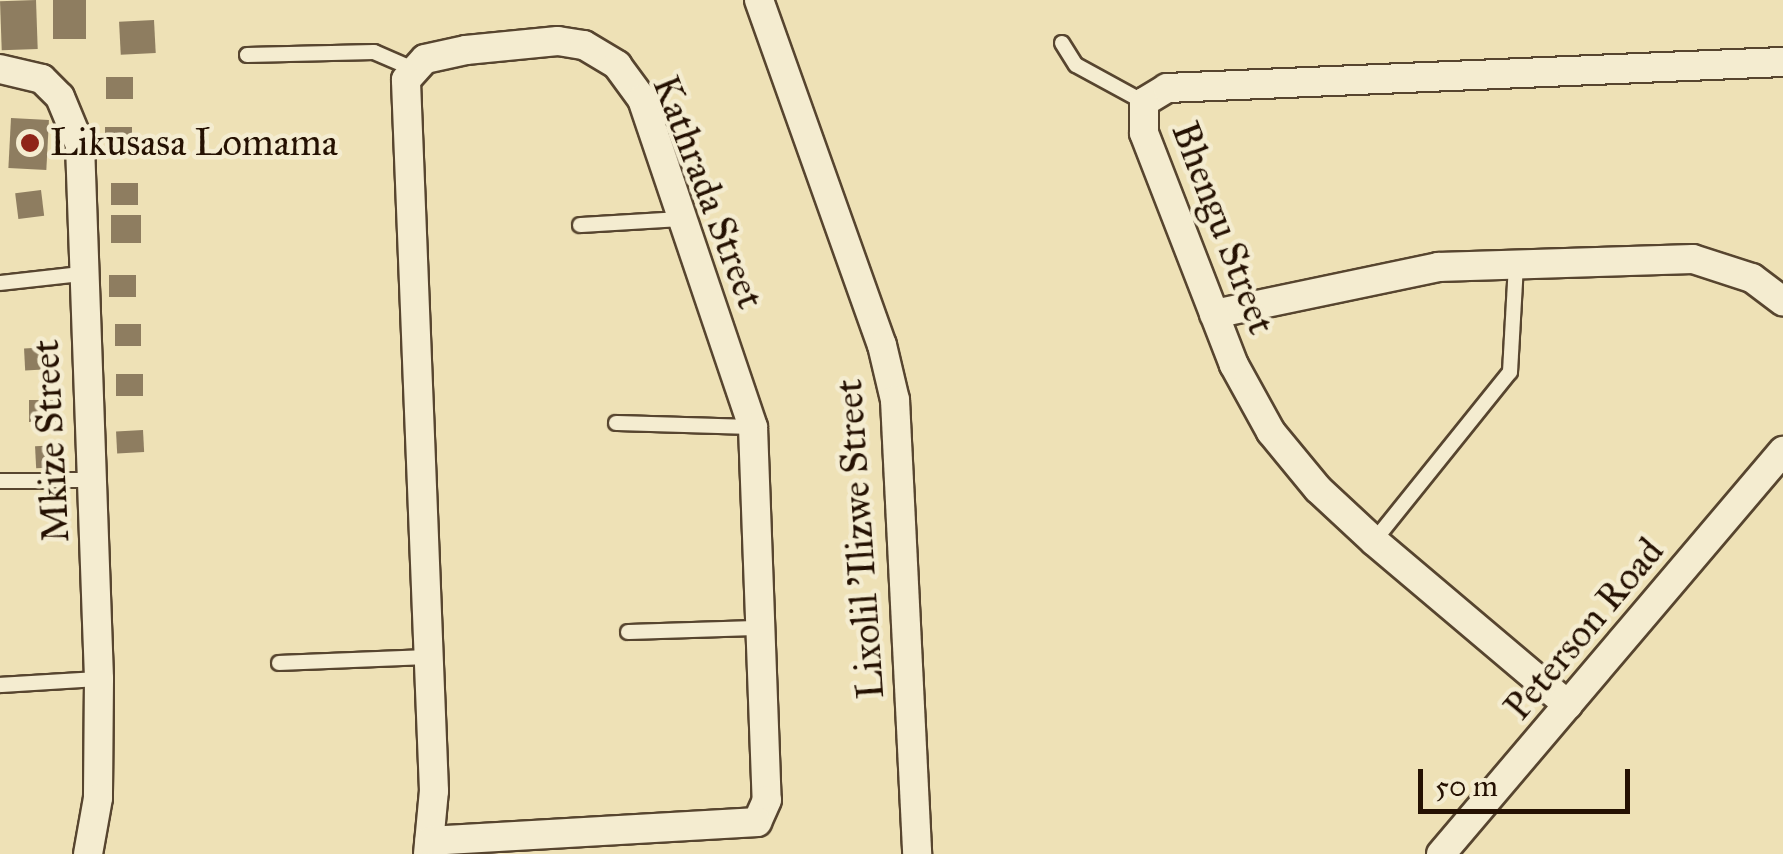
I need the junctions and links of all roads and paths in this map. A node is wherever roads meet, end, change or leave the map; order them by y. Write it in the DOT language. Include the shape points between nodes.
graph roads {
  1 [pos="759,0"];
  2 [pos="1062,43"];
  3 [pos="247,55"];
  4 [pos="1783,62"];
  5 [pos="411,68"];
  6 [pos="0,69"];
  7 [pos="1144,102"];
  8 [pos="682,219"];
  9 [pos="580,224"];
  10 [pos="1516,264"];
  11 [pos="80,274"];
  12 [pos="0,282"];
  13 [pos="1783,301"];
  14 [pos="1214,314"];
  15 [pos="616,423"];
  16 [pos="752,427"];
  17 [pos="1783,452"];
  18 [pos="91,480"];
  19 [pos="0,481"];
  20 [pos="1374,541"];
  21 [pos="756,628"];
  22 [pos="628,632"];
  23 [pos="428,657"];
  24 [pos="279,663"];
  25 [pos="99,679"];
  26 [pos="0,685"];
  27 [pos="1568,705"];
  28 [pos="429,847"];
  29 [pos="88,854"];
  30 [pos="917,854"];
  31 [pos="1441,854"];
  1 -- 30 [label="street, Lixolil 'Ilizwe Street" via="882,345 895,400"];
  2 -- 7 [label="lane" via="1076,64"];
  3 -- 5 [label="lane" via="362,52"];
  4 -- 7 [label="street, Bhengu Street" via="1167,88"];
  5 -- 8 [label="street, Kathrada Street" via="466,50 541,42 584,45 604,55 642,100"];
  5 -- 23 [label="street, Kathrada Street" via="406,130"];
  6 -- 11 [label="street, Mkize Street" via="42,79 60,96 77,130"];
  7 -- 14 [label="street, Bhengu Street" via="1144,134"];
  8 -- 9 [label="lane"];
  8 -- 16 [label="street, Kathrada Street"];
  10 -- 13 [label="street" via="1693,259 1752,278"];
  10 -- 14 [label="street" via="1402,272"];
  10 -- 20 [label="lane" via="1510,372"];
  11 -- 12 [label="lane"];
  11 -- 18 [label="street, Mkize Street"];
  14 -- 20 [label="street, Bhengu Street" via="1271,432"];
  15 -- 16 [label="lane"];
  16 -- 21 [label="street, Kathrada Street"];
  17 -- 27 [label="street, Peterson Road"];
  18 -- 19 [label="lane"];
  18 -- 25 [label="street, Mkize Street"];
  20 -- 27 [label="street, Bhengu Street"];
  21 -- 22 [label="lane"];
  21 -- 28 [label="street, Kathrada Street" via="767,800 757,822"];
  23 -- 24 [label="lane"];
  23 -- 28 [label="street, Kathrada Street"];
  25 -- 26 [label="lane"];
  25 -- 29 [label="street, Mkize Street" via="98,798"];
  27 -- 31 [label="street, Peterson Road"];
}
